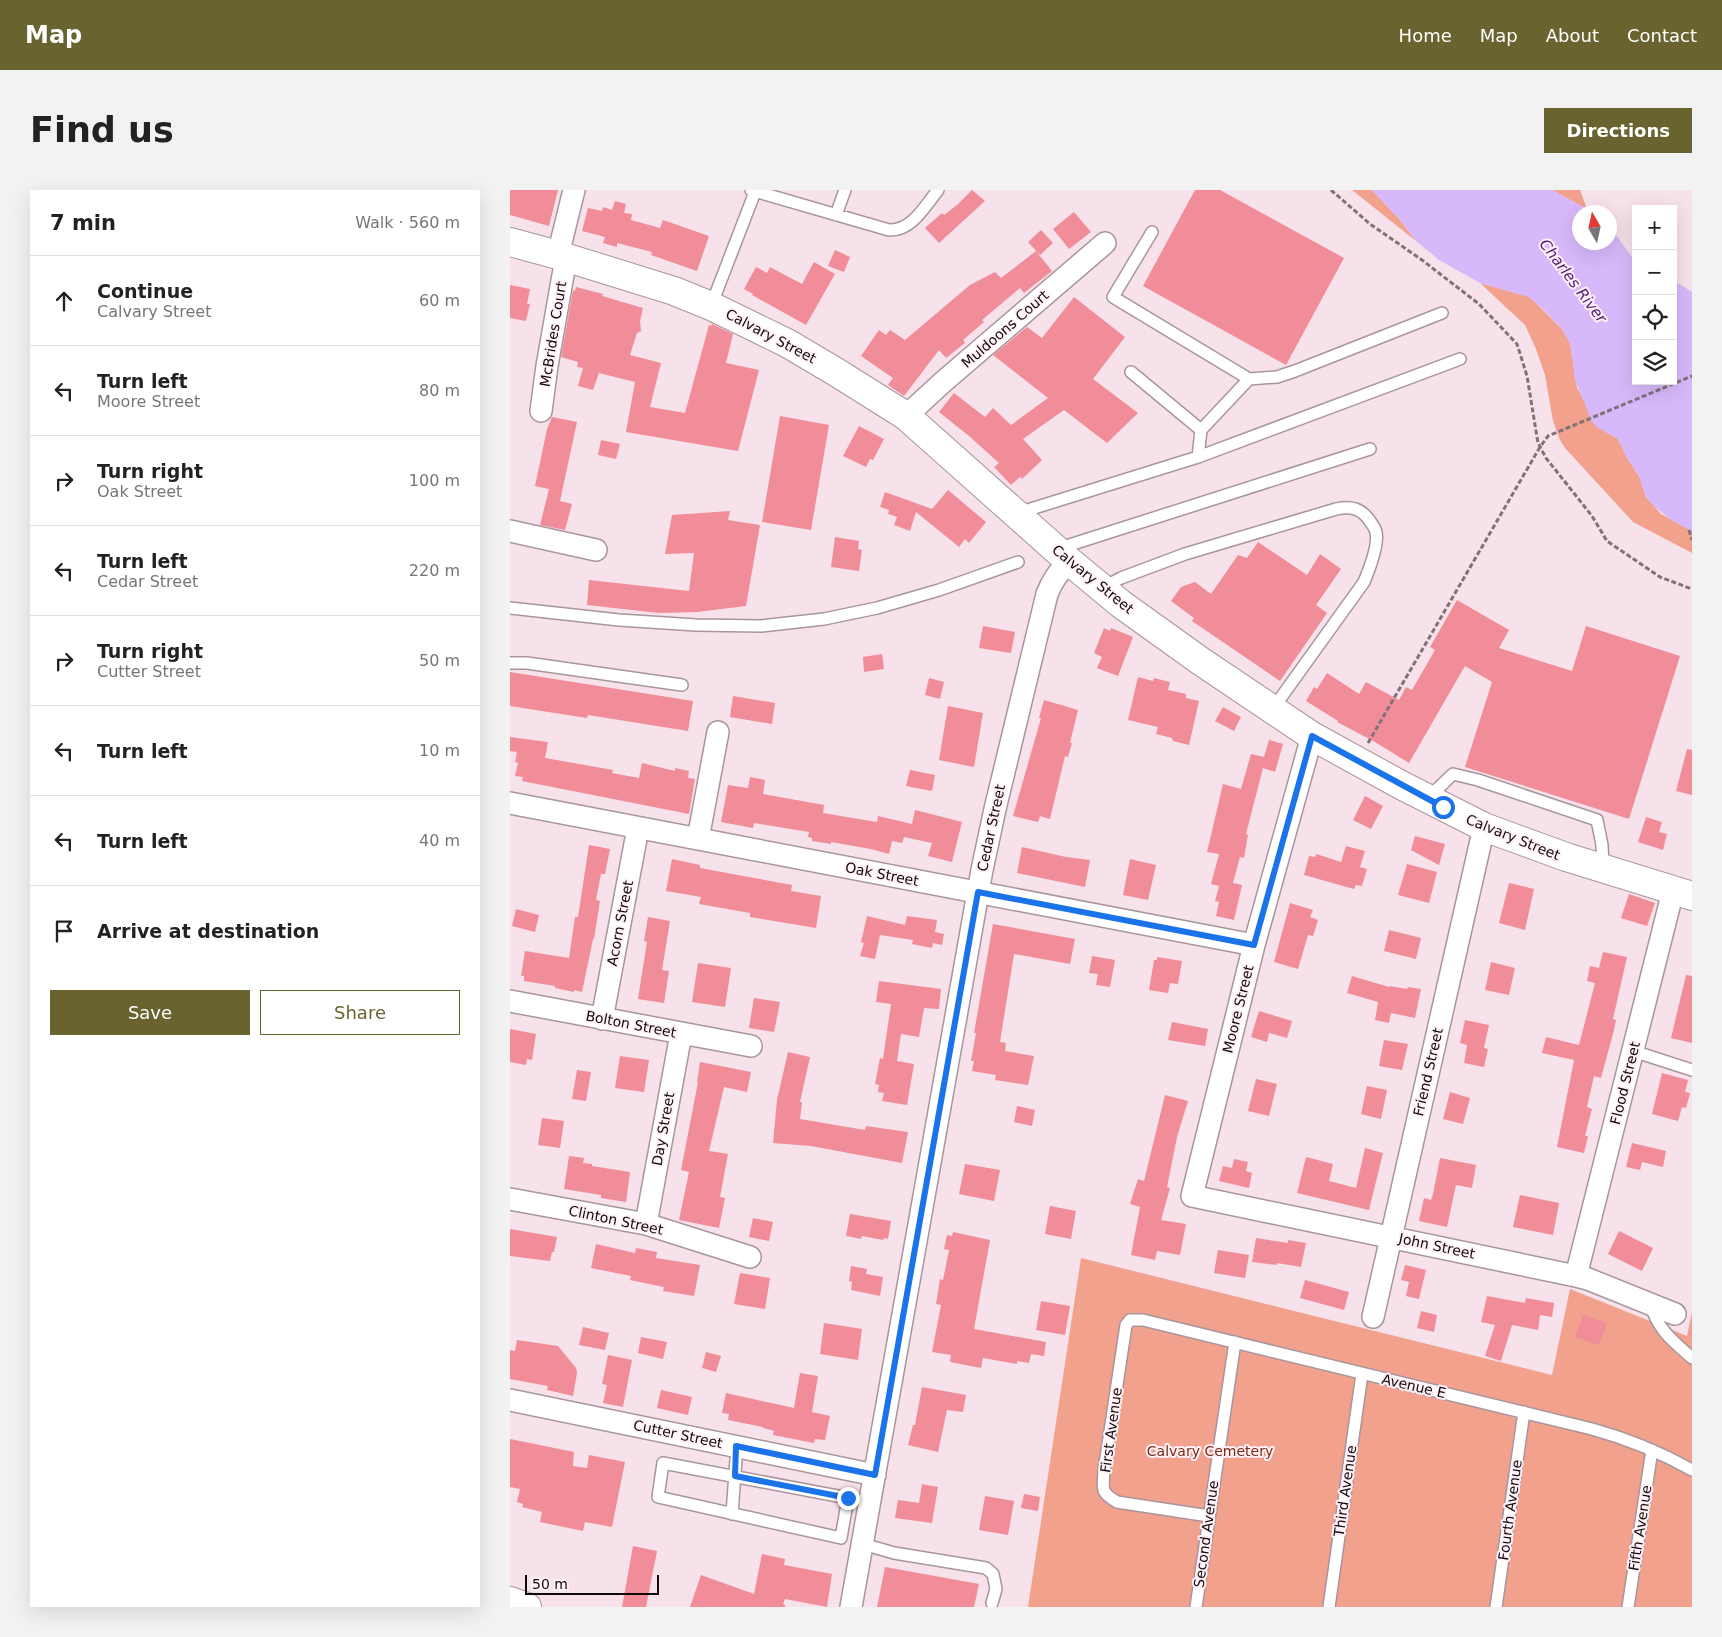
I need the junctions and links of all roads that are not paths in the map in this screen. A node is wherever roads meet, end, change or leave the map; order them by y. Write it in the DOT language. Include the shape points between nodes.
graph roads {
  1 [pos="574,190"];
  2 [pos="845,190"];
  3 [pos="938,190"];
  4 [pos="753,191"];
  5 [pos="836,215"];
  6 [pos="1152,232"];
  7 [pos="510,242"];
  8 [pos="1105,242"];
  9 [pos="562,256"];
  10 [pos="711,306"];
  11 [pos="1442,313"];
  12 [pos="1460,360"];
  13 [pos="1132,372"];
  14 [pos="1249,379"];
  15 [pos="541,411"];
  16 [pos="906,416"];
  17 [pos="1201,430"];
  18 [pos="1370,448"];
  19 [pos="1198,457"];
  20 [pos="1016,514"];
  21 [pos="510,531"];
  22 [pos="596,550"];
  23 [pos="1063,555"];
  24 [pos="1018,562"];
  25 [pos="1102,588"];
  26 [pos="510,608"];
  27 [pos="510,663"];
  28 [pos="682,685"];
  29 [pos="1272,710"];
  30 [pos="718,732"];
  31 [pos="1312,736"];
  32 [pos="1426,799"];
  33 [pos="510,803"];
  34 [pos="1484,827"];
  35 [pos="638,828"];
  36 [pos="698,839"];
  37 [pos="1603,869"];
  38 [pos="978,892"];
  39 [pos="1682,893"];
  40 [pos="1254,945"];
  41 [pos="510,1001"];
  42 [pos="602,1019"];
  43 [pos="681,1034"];
  44 [pos="751,1046"];
  45 [pos="1633,1052"];
  46 [pos="1692,1070"];
  47 [pos="1192,1196"];
  48 [pos="510,1199"];
  49 [pos="646,1224"];
  50 [pos="1392,1236"];
  51 [pos="750,1257"];
  52 [pos="1576,1276"];
  53 [pos="1651,1305"];
  54 [pos="1675,1314"];
  55 [pos="1373,1317"];
  56 [pos="1130,1320"];
  57 [pos="1235,1342"];
  58 [pos="1692,1358"];
  59 [pos="1362,1374"];
  60 [pos="510,1400"];
  61 [pos="1524,1412"];
  62 [pos="736,1446"];
  63 [pos="1652,1450"];
  64 [pos="1692,1470"];
  65 [pos="875,1475"];
  66 [pos="735,1476"];
  67 [pos="732,1514"];
  68 [pos="1209,1516"];
  69 [pos="863,1544"];
  70 [pos="510,1601"];
  71 [pos="992,1603"];
  72 [pos="527,1607"];
  73 [pos="852,1607"];
  74 [pos="1196,1607"];
  75 [pos="1329,1607"];
  76 [pos="1496,1607"];
  77 [pos="1628,1607"];
  1 -- 9 [label="street, McBrides Court"];
  2 -- 5 [label="lane"];
  3 -- 5 [label="lane" via="911,222 897,230"];
  4 -- 5 [label="lane"];
  4 -- 10 [label="lane"];
  6 -- 14 [label="lane" via="1113,297"];
  7 -- 9 [label="street, Calvary Street"];
  8 -- 16 [label="street, Muldoons Court"];
  9 -- 10 [label="street, Calvary Street" via="657,285"];
  9 -- 15 [label="street, McBrides Court"];
  10 -- 16 [label="street, Calvary Street" via="812,357"];
  11 -- 14 [label="lane" via="1295,371 1277,377"];
  12 -- 19 [label="lane"];
  13 -- 17 [label="lane"];
  14 -- 17 [label="lane"];
  16 -- 20 [label="street, Calvary Street"];
  17 -- 19 [label="lane"];
  18 -- 23 [label="lane"];
  19 -- 20 [label="lane"];
  20 -- 23 [label="street, Calvary Street"];
  21 -- 22 [label="street"];
  23 -- 25 [label="street, Calvary Street"];
  23 -- 38 [label="street, Cedar Street" via="1047,594"];
  24 -- 26 [label="lane" via="877,608 824,619 761,626 619,620"];
  25 -- 29 [label="street, Calvary Street"];
  25 -- 29 [label="lane" via="1185,554 1336,509 1358,509 1376,532 1364,582"];
  27 -- 28 [label="lane"];
  29 -- 31 [label="street, Calvary Street"];
  30 -- 36 [label="street"];
  31 -- 32 [label="street, Calvary Street"];
  31 -- 40 [label="street, Moore Street"];
  32 -- 34 [label="street, Calvary Street"];
  32 -- 37 [label="lane" via="1453,774 1597,820"];
  33 -- 35 [label="street, Oak Street"];
  34 -- 37 [label="street, Calvary Street"];
  34 -- 50 [label="street, Friend Street"];
  35 -- 36 [label="street, Oak Street"];
  35 -- 42 [label="street, Acorn Street"];
  36 -- 38 [label="street, Oak Street"];
  37 -- 39 [label="street, Calvary Street"];
  38 -- 40 [label="street, Oak Street"];
  38 -- 65 [label="street, Cedar Street"];
  39 -- 45 [label="street, Flood Street"];
  40 -- 47 [label="street, Moore Street"];
  41 -- 42 [label="street, Bolton Street"];
  42 -- 43 [label="street, Bolton Street"];
  43 -- 44 [label="street, Bolton Street"];
  43 -- 49 [label="street, Day Street"];
  45 -- 46 [label="lane"];
  45 -- 52 [label="street, Flood Street"];
  47 -- 50 [label="street, John Street"];
  48 -- 49 [label="street, Clinton Street"];
  49 -- 51 [label="street, Clinton Street"];
  50 -- 52 [label="street, John Street"];
  50 -- 55 [label="street, Friend Street"];
  52 -- 53 [label="street, John Street"];
  53 -- 54 [label="street, John Street"];
  53 -- 58 [label="lane" via="1662,1330"];
  56 -- 57 [label="lane, Avenue E" via="1143,1320"];
  56 -- 68 [label="lane, First Avenue" via="1126,1325 1103,1491 1117,1502"];
  57 -- 59 [label="lane, Avenue E"];
  57 -- 68 [label="lane, Second Avenue"];
  59 -- 61 [label="lane, Avenue E"];
  59 -- 75 [label="lane, Third Avenue"];
  60 -- 62 [label="street, Cutter Street"];
  61 -- 63 [label="lane, Avenue E" via="1624,1438"];
  61 -- 76 [label="lane, Fourth Avenue"];
  62 -- 65 [label="street, Cutter Street"];
  62 -- 66 [label="lane"];
  63 -- 64 [label="lane, Avenue E"];
  63 -- 77 [label="lane, Fifth Avenue"];
  65 -- 69 [label="street, Cedar Street"];
  66 -- 67 [label="lane"];
  66 -- 67 [label="lane" via="663,1463 658,1497"];
  66 -- 67 [label="lane" via="848,1498 841,1538"];
  68 -- 74 [label="lane, Second Avenue"];
  69 -- 71 [label="lane" via="894,1553 986,1568 993,1574 996,1590"];
  69 -- 73 [label="street, Cedar Street"];
  70 -- 72 [label="street"];
}
